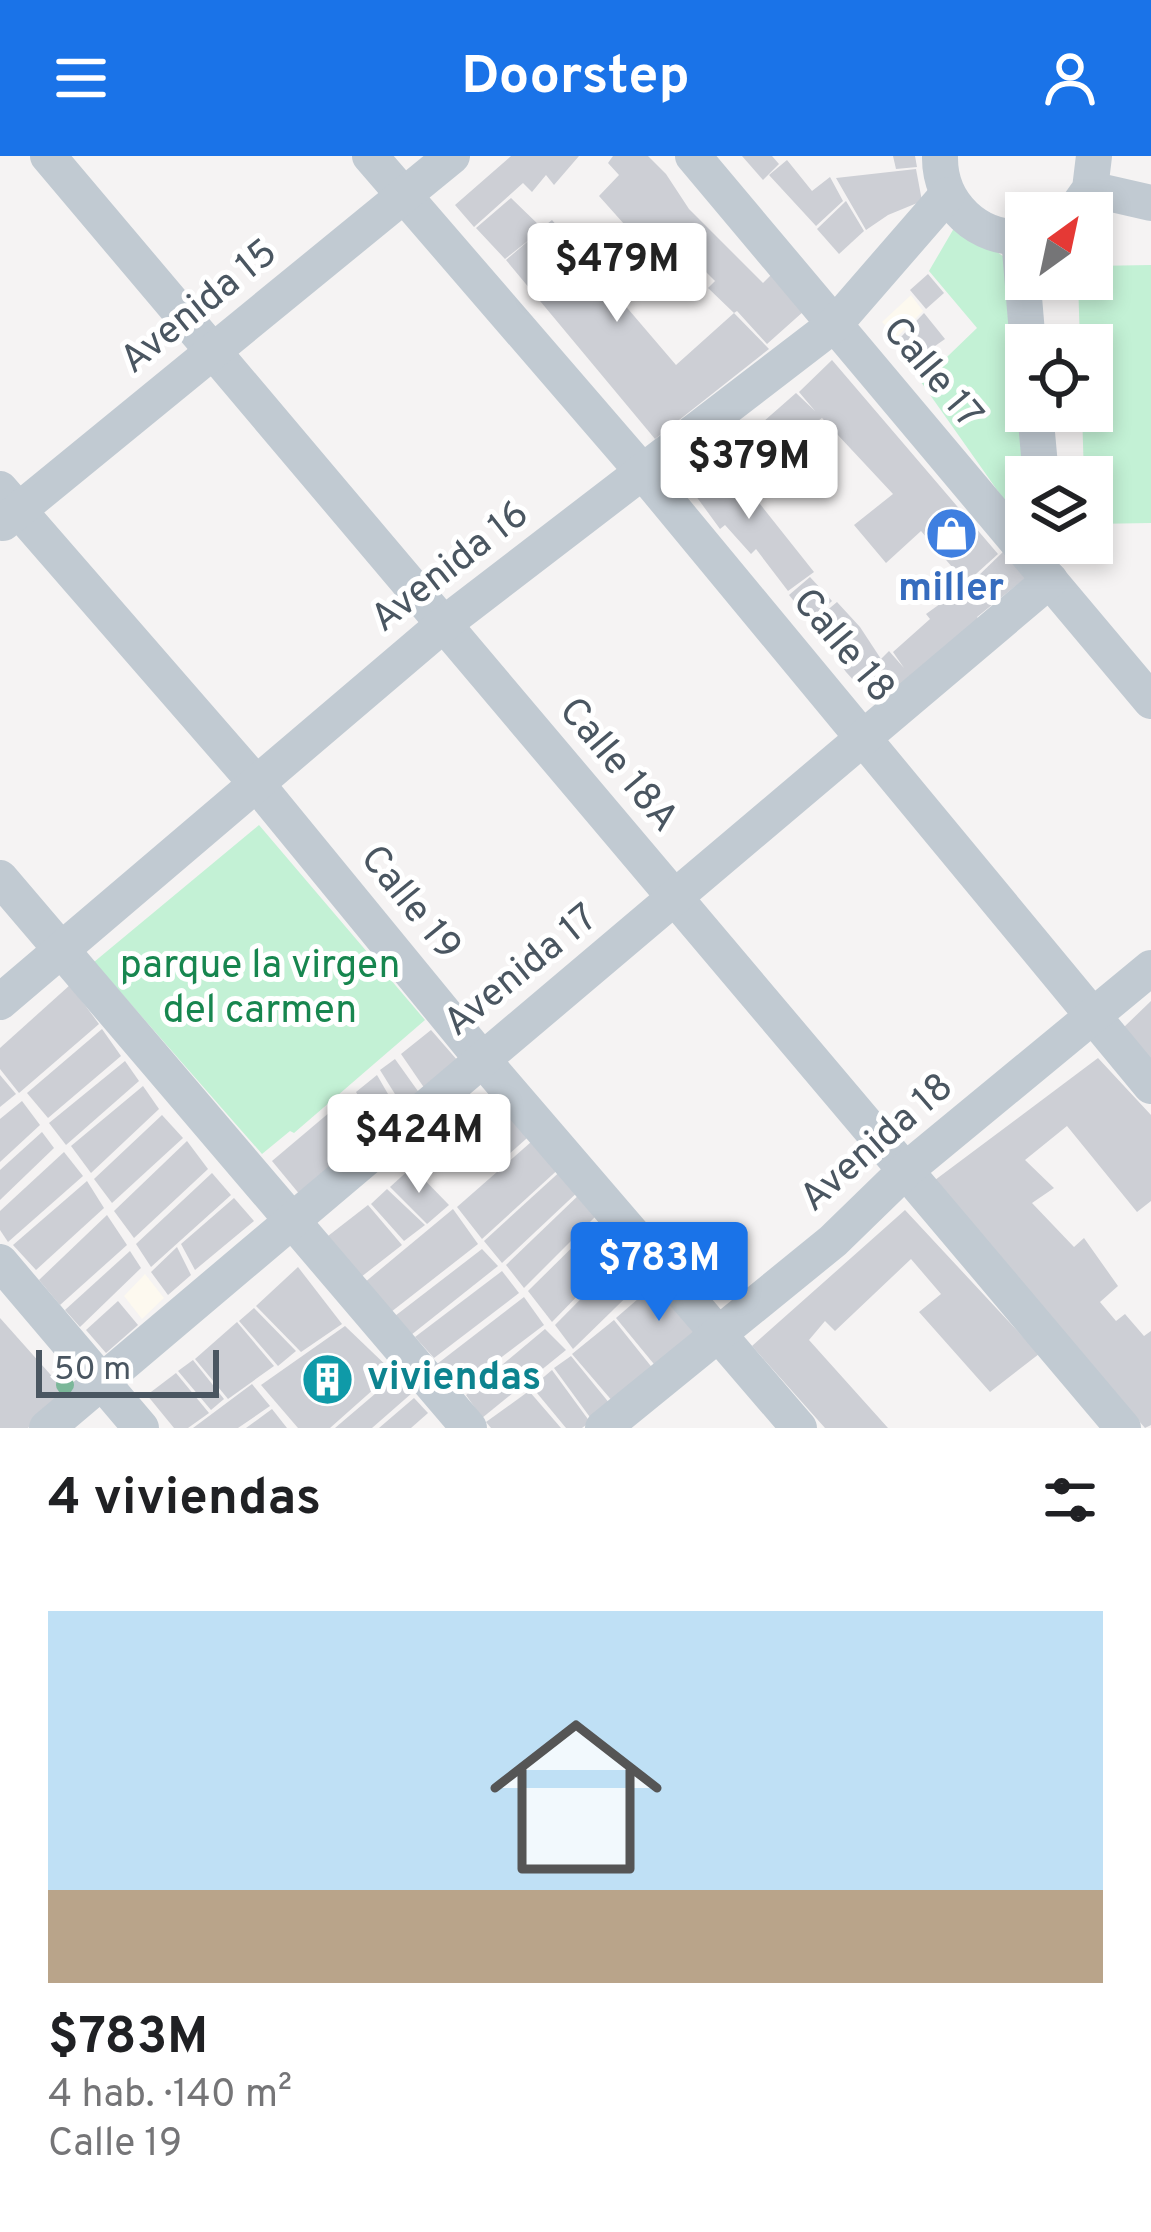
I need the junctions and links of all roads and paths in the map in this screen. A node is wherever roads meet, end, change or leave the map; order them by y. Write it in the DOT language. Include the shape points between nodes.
graph roads {
  1 [pos="48,156"];
  2 [pos="370,156"];
  3 [pos="452,156"];
  4 [pos="693,156"];
  5 [pos="940,156"];
  6 [pos="1086,186"];
  7 [pos="947,195"];
  8 [pos="405,196"];
  9 [pos="1151,203"];
  10 [pos="1005,233"];
  11 [pos="835,324"];
  12 [pos="214,350"];
  13 [pos="642,471"];
  14 [pos="6,508"];
  15 [pos="1049,564"];
  16 [pos="1050,580"];
  17 [pos="445,624"];
  18 [pos="1151,701"];
  19 [pos="865,740"];
  20 [pos="255,782"];
  21 [pos="0,878"];
  22 [pos="675,901"];
  23 [pos="60,950"];
  24 [pos="1151,968"];
  25 [pos="0,1002"];
  26 [pos="1091,1018"];
  27 [pos="482,1059"];
  28 [pos="1151,1086"];
  29 [pos="906,1170"];
  30 [pos="294,1221"];
  31 [pos="0,1262"];
  32 [pos="719,1333"];
  33 [pos="101,1380"];
  34 [pos="47,1428"];
  35 [pos="141,1428"];
  36 [pos="469,1428"];
  37 [pos="603,1428"];
  38 [pos="799,1428"];
  39 [pos="1123,1428"];
  1 -- 12 [label="street, Calle 18A"];
  2 -- 8 [label="street, Calle 18"];
  3 -- 8 [label="street, Avenida 15"];
  4 -- 11 [label="street, Calle 17"];
  5 -- 7 [label="street"];
  6 -- 9 [label="street"];
  7 -- 10 [label="street" via="976,227"];
  7 -- 11 [label="street, Avenida 16"];
  8 -- 12 [label="street, Avenida 15"];
  8 -- 13 [label="street, Calle 18"];
  11 -- 13 [label="street, Avenida 16"];
  11 -- 16 [label="street, Calle 17"];
  12 -- 14 [label="street, Avenida 15"];
  12 -- 17 [label="street, Calle 18A"];
  13 -- 17 [label="street, Avenida 16"];
  13 -- 19 [label="street, Calle 18"];
  14 -- 20 [label="street, Calle 19"];
  15 -- 16 [label="street"];
  16 -- 18 [label="street, Calle 17"];
  16 -- 19 [label="street, Avenida 17"];
  17 -- 20 [label="street, Avenida 16"];
  17 -- 22 [label="street, Calle 18A"];
  19 -- 22 [label="street, Avenida 17"];
  19 -- 26 [label="street, Calle 18"];
  20 -- 23 [label="street, Avenida 16"];
  20 -- 27 [label="street, Calle 19"];
  21 -- 23 [label="street"];
  22 -- 27 [label="street, Avenida 17"];
  22 -- 29 [label="street, Calle 18A"];
  23 -- 25 [label="street, Avenida 16"];
  23 -- 30 [label="street"];
  24 -- 26 [label="street, Avenida 18"];
  26 -- 28 [label="street, Calle 18"];
  26 -- 29 [label="street, Avenida 18"];
  27 -- 30 [label="street, Avenida 17"];
  27 -- 32 [label="street, Calle 19"];
  29 -- 32 [label="street, Avenida 18"];
  29 -- 39 [label="street, Calle 18A"];
  30 -- 33 [label="street, Avenida 17"];
  30 -- 36 [label="street"];
  31 -- 33 [label="street"];
  32 -- 37 [label="street, Avenida 18"];
  32 -- 38 [label="street, Calle 19"];
  33 -- 34 [label="street, Avenida 17"];
  33 -- 35 [label="street"];
}
